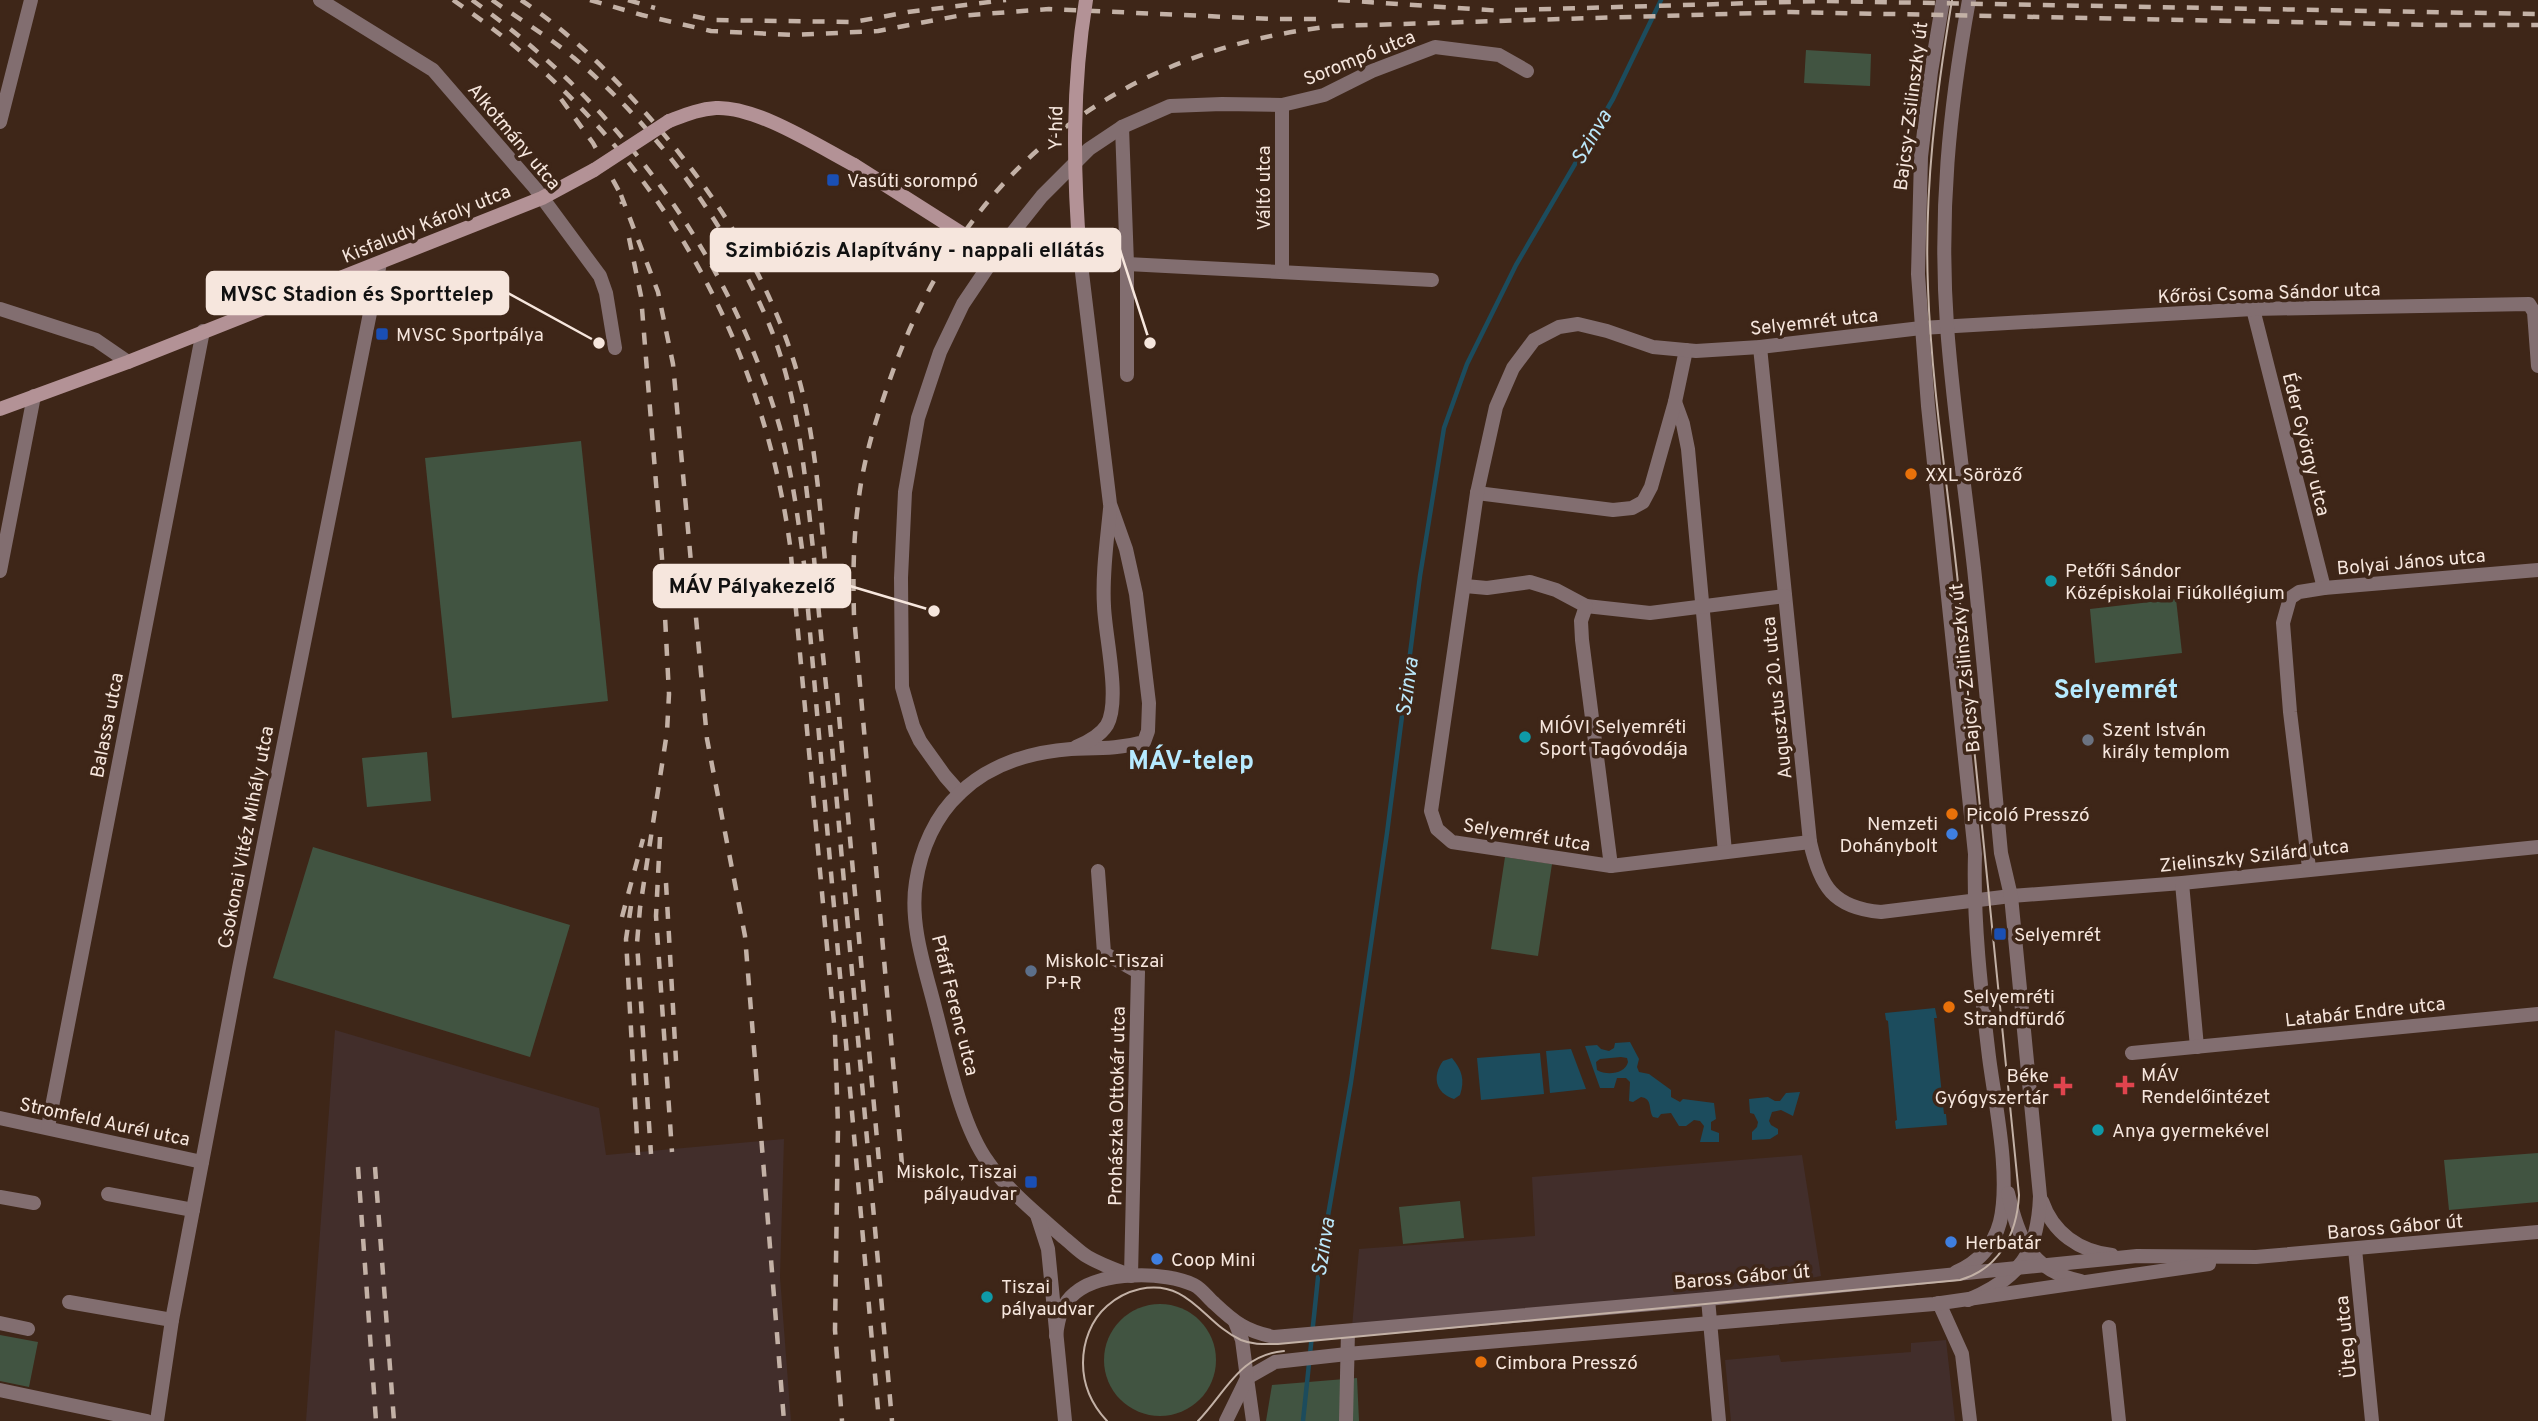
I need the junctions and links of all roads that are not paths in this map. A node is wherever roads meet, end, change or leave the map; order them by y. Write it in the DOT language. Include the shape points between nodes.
graph roads {
  1 [pos="31,0"];
  2 [pos="320,0"];
  3 [pos="1086,0"];
  4 [pos="1943,0"];
  5 [pos="1969,0"];
  6 [pos="1527,71"];
  7 [pos="1282,105"];
  8 [pos="0,122"];
  9 [pos="1122,127"];
  10 [pos="542,198"];
  11 [pos="1080,256"];
  12 [pos="380,263"];
  13 [pos="1127,264"];
  14 [pos="1282,271"];
  15 [pos="1432,280"];
  16 [pos="0,309"];
  17 [pos="2253,309"];
  18 [pos="1947,327"];
  19 [pos="1921,328"];
  20 [pos="203,331"];
  21 [pos="1760,347"];
  22 [pos="615,348"];
  23 [pos="1686,350"];
  24 [pos="128,362"];
  25 [pos="2538,366"];
  26 [pos="1127,375"];
  27 [pos="34,396"];
  28 [pos="1675,402"];
  29 [pos="0,409"];
  30 [pos="1477,493"];
  31 [pos="1110,504"];
  32 [pos="0,570"];
  33 [pos="2538,570"];
  34 [pos="1465,586"];
  35 [pos="2324,588"];
  36 [pos="1785,596"];
  37 [pos="1586,606"];
  38 [pos="1702,608"];
  39 [pos="1072,749"];
  40 [pos="960,793"];
  41 [pos="1810,842"];
  42 [pos="2538,847"];
  43 [pos="1725,852"];
  44 [pos="1611,866"];
  45 [pos="2309,868"];
  46 [pos="1098,871"];
  47 [pos="2182,883"];
  48 [pos="2011,896"];
  49 [pos="1974,900"];
  50 [pos="2538,1014"];
  51 [pos="2197,1047"];
  52 [pos="2132,1054"];
  53 [pos="0,1118"];
  54 [pos="48,1127"];
  55 [pos="202,1162"];
  56 [pos="2003,1168"];
  57 [pos="108,1194"];
  58 [pos="2040,1196"];
  59 [pos="0,1197"];
  60 [pos="34,1203"];
  61 [pos="193,1210"];
  62 [pos="1036,1214"];
  63 [pos="2538,1232"];
  64 [pos="2356,1249"];
  65 [pos="2031,1252"];
  66 [pos="2256,1256"];
  67 [pos="2131,1257"];
  68 [pos="2046,1266"];
  69 [pos="2018,1268"];
  70 [pos="1131,1276"];
  71 [pos="1945,1277"];
  72 [pos="2089,1282"];
  73 [pos="1708,1299"];
  74 [pos="1968,1300"];
  75 [pos="69,1302"];
  76 [pos="1938,1303"];
  77 [pos="172,1320"];
  78 [pos="0,1322"];
  79 [pos="1235,1322"];
  80 [pos="1710,1322"];
  81 [pos="2109,1326"];
  82 [pos="28,1329"];
  83 [pos="1348,1331"];
  84 [pos="1056,1336"];
  85 [pos="1347,1354"];
  86 [pos="1247,1378"];
  87 [pos="0,1390"];
  88 [pos="147,1421"];
  89 [pos="157,1421"];
  90 [pos="1065,1421"];
  91 [pos="1226,1421"];
  92 [pos="1253,1421"];
  93 [pos="1346,1421"];
  94 [pos="1719,1421"];
  95 [pos="1970,1421"];
  96 [pos="2119,1421"];
  97 [pos="2372,1421"];
  1 -- 8 [label="street"];
  2 -- 10 [label="street, Alkotmány utca" via="433,70"];
  3 -- 11 [label="main road, Y-híd, bridge" via="1074,108"];
  4 -- 19 [label="street, Bajcsy-Zsilinszky út" via="1921,157"];
  5 -- 18 [label="street, Bajcsy-Zsilinszky út" via="1946,159"];
  6 -- 7 [label="street, Sorompó utca" via="1499,55 1435,47 1324,95"];
  7 -- 9 [label="street, Sorompó utca" via="1170,106"];
  7 -- 14 [label="street, Váltó utca"];
  9 -- 13 [label="street"];
  9 -- 40 [label="street, Sorompó utca" via="1089,149 1042,196 963,304 931,376 911,454 901,578 902,687 920,741"];
  10 -- 11 [label="main road, Kisfaludy Károly utca, bridge" via="669,121 706,109 731,109 763,119 854,165 1002,259 1036,263"];
  10 -- 12 [label="main road, Kisfaludy Károly utca"];
  10 -- 22 [label="street, Alkotmány utca" via="600,276"];
  11 -- 31 [label="street, Y-híd"];
  12 -- 20 [label="main road, Kisfaludy Károly utca"];
  12 -- 55 [label="street, Csokonai Vitéz Mihály utca"];
  13 -- 14 [label="street"];
  13 -- 26 [label="street"];
  14 -- 15 [label="street"];
  16 -- 24 [label="street" via="96,340"];
  17 -- 18 [label="street, Kőrösi Csoma Sándor utca"];
  17 -- 25 [label="street, Kőrösi Csoma Sándor utca" via="2529,304 2534,312"];
  17 -- 35 [label="street, Éder György utca"];
  18 -- 19 [label="street, Selyemrét utca"];
  18 -- 48 [label="street, Bajcsy-Zsilinszky út" via="2001,853"];
  19 -- 21 [label="street, Selyemrét utca"];
  19 -- 49 [label="street, Bajcsy-Zsilinszky út" via="1975,853"];
  20 -- 24 [label="main road, Kisfaludy Károly utca"];
  20 -- 54 [label="street, Balassa utca"];
  21 -- 23 [label="street, Selyemrét utca"];
  21 -- 36 [label="street, Augusztus 20. utca"];
  23 -- 28 [label="street"];
  23 -- 30 [label="street, Selyemrét utca" via="1653,347 1578,324 1559,327 1534,340 1513,368 1496,407"];
  24 -- 27 [label="main road, Kisfaludy Károly utca"];
  27 -- 29 [label="main road, Kisfaludy Károly utca"];
  27 -- 32 [label="street"];
  28 -- 30 [label="street" via="1651,487 1643,502 1632,508 1613,510"];
  28 -- 38 [label="street" via="1688,449"];
  30 -- 34 [label="street, Selyemrét utca"];
  31 -- 39 [label="street" via="1104,607 1111,712 1097,736"];
  31 -- 39 [label="street, Pfaff Ferenc utca" via="1136,594 1148,731 1144,741 1120,748"];
  33 -- 35 [label="street, Bolyai János utca"];
  34 -- 37 [label="street" via="1530,582"];
  34 -- 44 [label="street, Selyemrét utca" via="1431,811 1437,829 1452,842"];
  35 -- 45 [label="street, Bolyai János utca" via="2290,598 2283,623"];
  36 -- 38 [label="street"];
  36 -- 41 [label="street, Augusztus 20. utca"];
  37 -- 38 [label="street" via="1650,613"];
  37 -- 44 [label="street, Selyemrét utca" via="1582,640"];
  38 -- 43 [label="street"];
  39 -- 40 [label="street, Pfaff Ferenc utca" via="1003,764"];
  40 -- 62 [label="street, Pfaff Ferenc utca" via="932,830 921,855 915,884 920,947 951,1071 973,1136 993,1170"];
  41 -- 43 [label="street, Selyemrét utca"];
  41 -- 49 [label="street, Augusztus 20. utca" via="1823,884 1839,900 1862,911"];
  42 -- 45 [label="street, Zielinszky Szilárd utca"];
  43 -- 44 [label="street, Selyemrét utca"];
  45 -- 47 [label="street, Zielinszky Szilárd utca"];
  46 -- 70 [label="street, Prohászka Ottokár utca" via="1104,953 1138,972"];
  47 -- 48 [label="street, Zielinszky Szilárd utca"];
  47 -- 51 [label="street"];
  48 -- 49 [label="street, Zielinszky Szilárd utca"];
  48 -- 58 [label="street, Bajcsy-Zsilinszky út"];
  49 -- 56 [label="street, Bajcsy-Zsilinszky út"];
  50 -- 51 [label="street, Latabár Endre utca"];
  51 -- 52 [label="street, Latabár Endre utca"];
  53 -- 54 [label="street, Stromfeld Aurél utca"];
  54 -- 55 [label="street, Stromfeld Aurél utca"];
  55 -- 61 [label="street, Csokonai Vitéz Mihály utca"];
  56 -- 65 [label="street" via="2015,1224"];
  56 -- 71 [label="street, Bajcsy-Zsilinszky út" via="2002,1211 1991,1242 1974,1263"];
  57 -- 61 [label="street"];
  58 -- 65 [label="street, Bajcsy-Zsilinszky út"];
  58 -- 67 [label="street" via="2052,1222 2072,1242 2099,1253"];
  59 -- 60 [label="street"];
  61 -- 77 [label="street, Csokonai Vitéz Mihály utca"];
  62 -- 70 [label="street, Pfaff Ferenc utca" via="1087,1257"];
  62 -- 84 [label="street" via="1048,1249"];
  63 -- 64 [label="street, Baross Gábor út"];
  64 -- 66 [label="street, Baross Gábor út"];
  64 -- 97 [label="street, Üteg utca"];
  65 -- 68 [label="street"];
  65 -- 69 [label="street, Bajcsy-Zsilinszky út"];
  66 -- 67 [label="street, Baross Gábor út"];
  66 -- 72 [label="street, Baross Gábor út"];
  67 -- 68 [label="street, Baross Gábor út"];
  68 -- 69 [label="street, Baross Gábor út"];
  68 -- 72 [label="street"];
  69 -- 71 [label="street, Baross Gábor út"];
  69 -- 74 [label="street, Bajcsy-Zsilinszky út" via="2000,1285"];
  70 -- 79 [label="street" via="1163,1277 1196,1286"];
  70 -- 84 [label="street" via="1087,1285 1075,1293 1059,1316"];
  71 -- 73 [label="street, Baross Gábor út"];
  72 -- 74 [label="street, Baross Gábor út"];
  73 -- 80 [label="street"];
  73 -- 83 [label="street, Baross Gábor út"];
  74 -- 76 [label="street, Baross Gábor út"];
  75 -- 77 [label="street"];
  76 -- 80 [label="street, Baross Gábor út"];
  76 -- 95 [label="street" via="1962,1354"];
  77 -- 89 [label="street, Csokonai Vitéz Mihály utca"];
  78 -- 82 [label="street"];
  79 -- 83 [label="street, Baross Gábor út" via="1252,1333 1274,1337"];
  79 -- 86 [label="street"];
  80 -- 85 [label="street, Baross Gábor út"];
  80 -- 94 [label="street"];
  81 -- 96 [label="street"];
  83 -- 85 [label="street"];
  84 -- 90 [label="street"];
  85 -- 86 [label="street, Baross Gábor út" via="1275,1362"];
  85 -- 93 [label="street"];
  86 -- 91 [label="street"];
  86 -- 92 [label="street"];
  87 -- 88 [label="street"];
}
